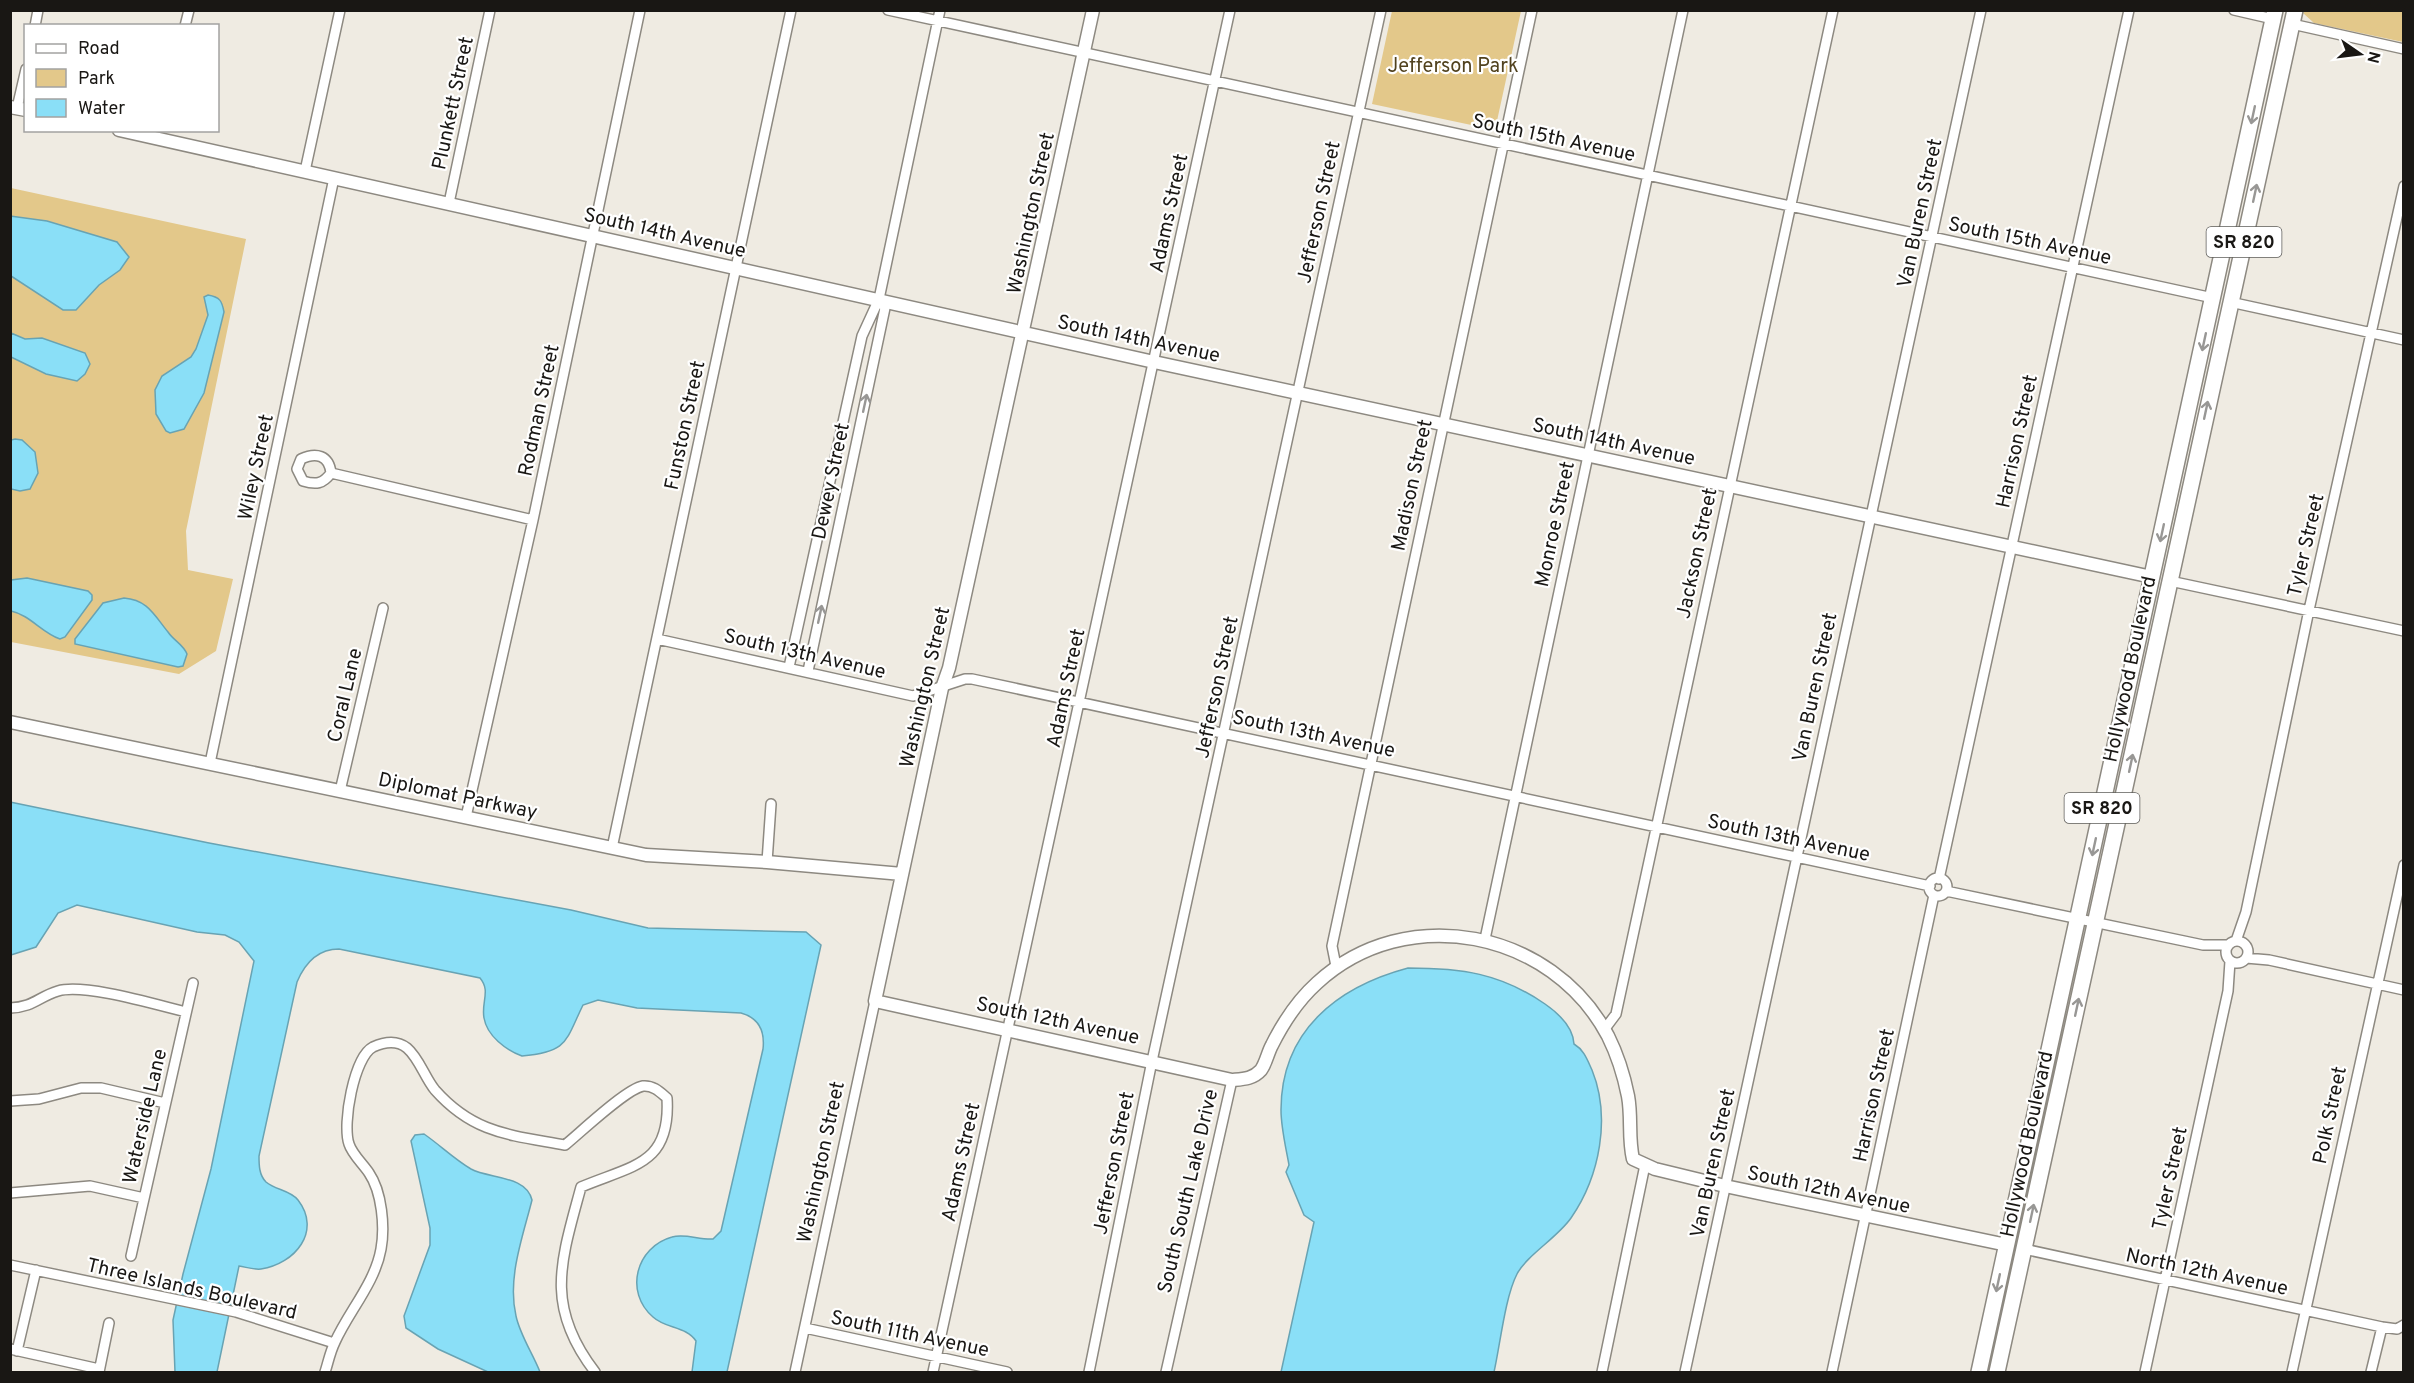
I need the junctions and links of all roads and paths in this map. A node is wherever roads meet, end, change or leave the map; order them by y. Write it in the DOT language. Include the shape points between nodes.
graph roads {
  1 [pos="340,10"];
  2 [pos="490,10"];
  3 [pos="640,10"];
  4 [pos="791,10"];
  5 [pos="888,10"];
  6 [pos="940,10"];
  7 [pos="1093,10"];
  8 [pos="1230,10"];
  9 [pos="1381,10"];
  10 [pos="1532,10"];
  11 [pos="1683,10"];
  12 [pos="1833,10"];
  13 [pos="1981,10"];
  14 [pos="2128,10"];
  15 [pos="2234,10"];
  16 [pos="2274,15"];
  17 [pos="2293,17"];
  18 [pos="938,21"];
  19 [pos="2287,48"];
  20 [pos="2403,49"];
  21 [pos="1084,52"];
  22 [pos="24,79"];
  23 [pos="1214,81"];
  24 [pos="18,108"];
  25 [pos="1359,113"];
  26 [pos="136,132"];
  27 [pos="162,135"];
  28 [pos="1503,144"];
  29 [pos="305,171"];
  30 [pos="1647,175"];
  31 [pos="334,178"];
  32 [pos="2403,186"];
  33 [pos="449,203"];
  34 [pos="1790,206"];
  35 [pos="592,236"];
  36 [pos="1932,237"];
  37 [pos="2225,244"];
  38 [pos="736,268"];
  39 [pos="2073,268"];
  40 [pos="2213,298"];
  41 [pos="879,299"];
  42 [pos="2230,302"];
  43 [pos="1025,333"];
  44 [pos="2370,333"];
  45 [pos="2403,340"];
  46 [pos="2218,352"];
  47 [pos="1154,362"];
  48 [pos="1298,392"];
  49 [pos="1442,423"];
  50 [pos="1586,456"];
  51 [pos="331,473"];
  52 [pos="1729,486"];
  53 [pos="1871,516"];
  54 [pos="533,520"];
  55 [pos="2012,546"];
  56 [pos="2152,577"];
  57 [pos="2170,581"];
  58 [pos="383,608"];
  59 [pos="2309,610"];
  60 [pos="2403,632"];
  61 [pos="657,639"];
  62 [pos="789,668"];
  63 [pos="808,671"];
  64 [pos="942,688"];
  65 [pos="1081,702"];
  66 [pos="10,722"];
  67 [pos="1225,732"];
  68 [pos="210,763"];
  69 [pos="1370,764"];
  70 [pos="340,790"];
  71 [pos="1515,796"];
  72 [pos="771,804"];
  73 [pos="466,817"];
  74 [pos="1656,827"];
  75 [pos="612,848"];
  76 [pos="1795,858"];
  77 [pos="767,862"];
  78 [pos="2403,866"];
  79 [pos="902,874"];
  80 [pos="1939,879"];
  81 [pos="1932,890"];
  82 [pos="1946,891"];
  83 [pos="2078,919"];
  84 [pos="2096,922"];
  85 [pos="1485,939"];
  86 [pos="2237,952"];
  87 [pos="1336,966"];
  88 [pos="193,983"];
  89 [pos="2376,984"];
  90 [pos="2403,990"];
  91 [pos="875,1000"];
  92 [pos="10,1008"];
  93 [pos="186,1012"];
  94 [pos="1007,1029"];
  95 [pos="1604,1030"];
  96 [pos="1152,1061"];
  97 [pos="1232,1080"];
  98 [pos="10,1101"];
  99 [pos="165,1103"];
  100 [pos="1645,1166"];
  101 [pos="1725,1186"];
  102 [pos="10,1193"];
  103 [pos="144,1198"];
  104 [pos="1866,1217"];
  105 [pos="2007,1245"];
  106 [pos="2024,1250"];
  107 [pos="131,1256"];
  108 [pos="10,1265"];
  109 [pos="36,1270"];
  110 [pos="2165,1281"];
  111 [pos="2306,1310"];
  112 [pos="109,1323"];
  113 [pos="2403,1325"];
  114 [pos="2382,1327"];
  115 [pos="805,1328"];
  116 [pos="334,1343"];
  117 [pos="14,1350"];
  118 [pos="936,1357"];
  119 [pos="99,1371"];
  120 [pos="325,1372"];
  121 [pos="595,1372"];
  122 [pos="795,1372"];
  123 [pos="933,1372"];
  124 [pos="1007,1372"];
  125 [pos="1089,1372"];
  126 [pos="1166,1372"];
  127 [pos="1602,1372"];
  128 [pos="1685,1372"];
  129 [pos="1832,1372"];
  130 [pos="1979,1372"];
  131 [pos="1998,1372"];
  132 [pos="2145,1372"];
  133 [pos="2292,1372"];
  134 [pos="2371,1372"];
  1 -- 29 [label="street"];
  2 -- 33 [label="street, Plunkett Street"];
  3 -- 35 [label="street, Rodman Street"];
  4 -- 38 [label="street, Funston Street"];
  5 -- 18 [label="street, South 15th Avenue"];
  6 -- 18 [label="street, Dewey Street"];
  7 -- 21 [label="street, Washington Street"];
  8 -- 23 [label="street, Adams Street"];
  9 -- 25 [label="street, Jefferson Street"];
  10 -- 28 [label="street, Madison Street"];
  11 -- 30 [label="street, Monroe Street"];
  12 -- 34 [label="street, Jackson Street"];
  13 -- 36 [label="street, Van Buren Street"];
  14 -- 39 [label="street, Harrison Street"];
  15 -- 16 [label="street"];
  16 -- 19 [label="main road"];
  16 -- 37 [label="main road, Hollywood Boulevard / SR 820, one-way"];
  17 -- 19 [label="main road, Hollywood Boulevard / SR 820"];
  17 -- 20 [label="street"];
  18 -- 21 [label="street, South 15th Avenue"];
  18 -- 41 [label="street, Dewey Street"];
  42 -- 19 [label="main road, Hollywood Boulevard / SR 820, one-way"];
  21 -- 23 [label="street, South 15th Avenue"];
  21 -- 43 [label="street, Washington Street"];
  22 -- 24 [label="street"];
  23 -- 25 [label="street, South 15th Avenue"];
  23 -- 47 [label="street, Adams Street"];
  25 -- 28 [label="street, South 15th Avenue"];
  25 -- 48 [label="street, Jefferson Street"];
  26 -- 27 [label="street, South 14th Avenue"];
  27 -- 29 [label="street, South 14th Avenue"];
  28 -- 30 [label="street, South 15th Avenue"];
  28 -- 49 [label="street, Madison Street"];
  29 -- 31 [label="street, South 14th Avenue"];
  30 -- 34 [label="street, South 15th Avenue"];
  30 -- 50 [label="street, Monroe Street"];
  31 -- 33 [label="street, South 14th Avenue"];
  31 -- 68 [label="street, Wiley Street"];
  32 -- 44 [label="street, Tyler Street"];
  33 -- 35 [label="street, South 14th Avenue"];
  34 -- 36 [label="street, South 15th Avenue"];
  34 -- 52 [label="street, Jackson Street"];
  35 -- 38 [label="street, South 14th Avenue"];
  35 -- 54 [label="street, Rodman Street"];
  36 -- 39 [label="street, South 15th Avenue"];
  36 -- 53 [label="street, Van Buren Street"];
  37 -- 40 [label="main road, Hollywood Boulevard / SR 820"];
  37 -- 42 [label="main road"];
  38 -- 41 [label="street, South 14th Avenue"];
  38 -- 61 [label="street, Funston Street"];
  39 -- 40 [label="street, South 15th Avenue"];
  39 -- 55 [label="street, Harrison Street"];
  40 -- 46 [label="main road"];
  40 -- 56 [label="main road, Hollywood Boulevard / SR 820, one-way"];
  41 -- 43 [label="street, South 14th Avenue"];
  41 -- 62 [label="street, Dewey Street" via="862,336"];
  63 -- 41 [label="street, Dewey Street, one-way" via="885,308"];
  42 -- 44 [label="street"];
  42 -- 46 [label="main road, Hollywood Boulevard / SR 820"];
  43 -- 47 [label="street, South 14th Avenue"];
  43 -- 64 [label="street, Washington Street"];
  44 -- 45 [label="street"];
  44 -- 59 [label="street, Tyler Street"];
  57 -- 46 [label="main road, Hollywood Boulevard / SR 820, one-way"];
  47 -- 48 [label="street, South 14th Avenue"];
  47 -- 65 [label="street, Adams Street"];
  48 -- 49 [label="street, South 14th Avenue"];
  48 -- 67 [label="street, Jefferson Street"];
  49 -- 50 [label="street, South 14th Avenue"];
  49 -- 69 [label="street, Madison Street"];
  50 -- 52 [label="street, South 14th Avenue"];
  50 -- 71 [label="street, Monroe Street"];
  51 -- 54 [label="street"];
  52 -- 53 [label="street, South 14th Avenue"];
  52 -- 74 [label="street, Jackson Street"];
  53 -- 55 [label="street, South 14th Avenue"];
  53 -- 76 [label="street, Van Buren Street"];
  54 -- 73 [label="street, Rodman Street"];
  55 -- 56 [label="street, South 14th Avenue"];
  55 -- 80 [label="street, Harrison Street"];
  56 -- 83 [label="main road, Hollywood Boulevard / SR 820, one-way"];
  57 -- 59 [label="street"];
  84 -- 57 [label="main road, Hollywood Boulevard / SR 820, one-way"];
  58 -- 70 [label="street, Coral Lane"];
  59 -- 60 [label="street"];
  59 -- 86 [label="street, Tyler Street"];
  61 -- 62 [label="street, South 13th Avenue"];
  61 -- 75 [label="street, Funston Street"];
  62 -- 63 [label="street, South 13th Avenue"];
  63 -- 64 [label="street, South 13th Avenue" via="913,696"];
  64 -- 65 [label="street, South 13th Avenue" via="972,679"];
  64 -- 79 [label="street, Washington Street"];
  65 -- 67 [label="street, South 13th Avenue"];
  65 -- 94 [label="street, Adams Street"];
  66 -- 68 [label="street, Diplomat Parkway"];
  67 -- 69 [label="street, South 13th Avenue"];
  67 -- 96 [label="street, Jefferson Street"];
  68 -- 70 [label="street, Diplomat Parkway"];
  69 -- 71 [label="street, South 13th Avenue"];
  69 -- 87 [label="street, Madison Street" via="1332,946"];
  70 -- 73 [label="street, Diplomat Parkway"];
  71 -- 74 [label="street, South 13th Avenue"];
  71 -- 85 [label="street, Monroe Street"];
  72 -- 77 [label="street"];
  73 -- 75 [label="street, Diplomat Parkway"];
  74 -- 76 [label="street, South 13th Avenue"];
  74 -- 95 [label="street, Jackson Street" via="1616,1014"];
  75 -- 77 [label="street, Diplomat Parkway" via="680,859"];
  76 -- 81 [label="street, South 13th Avenue"];
  76 -- 101 [label="street, Van Buren Street"];
  77 -- 79 [label="street, Diplomat Parkway"];
  78 -- 89 [label="street, Polk Street"];
  79 -- 91 [label="street, Washington Street"];
  80 -- 81 [label="street" via="1934,880"];
  80 -- 82 [label="street" via="1946,883"];
  81 -- 82 [label="street" via="1939,896"];
  81 -- 104 [label="street, Harrison Street"];
  82 -- 83 [label="street"];
  83 -- 84 [label="street"];
  83 -- 105 [label="main road, Hollywood Boulevard / SR 820"];
  84 -- 86 [label="street"];
  106 -- 84 [label="main road, Hollywood Boulevard / SR 820, one-way"];
  85 -- 87 [label="street, South South Lake Drive" via="1416,936 1362,953"];
  85 -- 95 [label="street" via="1530,959 1567,983 1594,1012"];
  86 -- 89 [label="street"];
  86 -- 110 [label="street, Tyler Street"];
  87 -- 97 [label="street, South South Lake Drive" via="1296,1004 1261,1070 1248,1079"];
  88 -- 93 [label="street, Waterside Lane"];
  89 -- 90 [label="street"];
  89 -- 111 [label="street, Polk Street"];
  91 -- 94 [label="street, South 12th Avenue"];
  91 -- 115 [label="street, Washington Street"];
  92 -- 93 [label="street" via="33,1005 58,991 79,988"];
  93 -- 99 [label="street, Waterside Lane"];
  94 -- 96 [label="street, South 12th Avenue"];
  94 -- 118 [label="street, Adams Street"];
  95 -- 100 [label="street" via="1628,1097 1633,1159"];
  96 -- 97 [label="street, South 12th Avenue"];
  96 -- 125 [label="street, Jefferson Street"];
  97 -- 126 [label="street, South South Lake Drive"];
  98 -- 99 [label="street" via="101,1088"];
  99 -- 103 [label="street, Waterside Lane"];
  100 -- 101 [label="street, South 12th Avenue"];
  100 -- 127 [label="street"];
  101 -- 104 [label="street, South 12th Avenue"];
  101 -- 128 [label="street, Van Buren Street"];
  102 -- 103 [label="street" via="90,1186"];
  103 -- 107 [label="street, Waterside Lane"];
  104 -- 105 [label="street, South 12th Avenue"];
  104 -- 129 [label="street, Harrison Street"];
  105 -- 130 [label="main road, Hollywood Boulevard / SR 820, one-way"];
  106 -- 110 [label="street, North 12th Avenue"];
  106 -- 131 [label="main road, Hollywood Boulevard / SR 820"];
  108 -- 109 [label="street, Three Islands Boulevard"];
  109 -- 116 [label="street, Three Islands Boulevard" via="236,1312"];
  109 -- 117 [label="street"];
  110 -- 111 [label="street, North 12th Avenue"];
  110 -- 132 [label="street, Tyler Street"];
  111 -- 114 [label="street, North 12th Avenue"];
  111 -- 133 [label="street, Polk Street"];
  112 -- 119 [label="street"];
  113 -- 114 [label="street, North 12th Avenue" via="2397,1329"];
  114 -- 134 [label="street"];
  115 -- 118 [label="street, South 11th Avenue"];
  115 -- 122 [label="street, Washington Street"];
  116 -- 120 [label="street"];
  116 -- 121 [label="street" via="367,1284 381,1249 382,1210 372,1177 349,1145 345,1122 360,1060 367,1050 381,1043 395,1043 408,1049 442,1098 492,1131 565,1145 629,1092 644,1086 656,1088 668,1098 669,1120 658,1150 645,1160 581,1187 561,1265 561,1303 573,1341"];
  117 -- 119 [label="street"];
  118 -- 123 [label="street, Adams Street"];
  118 -- 124 [label="street, South 11th Avenue"];
}
